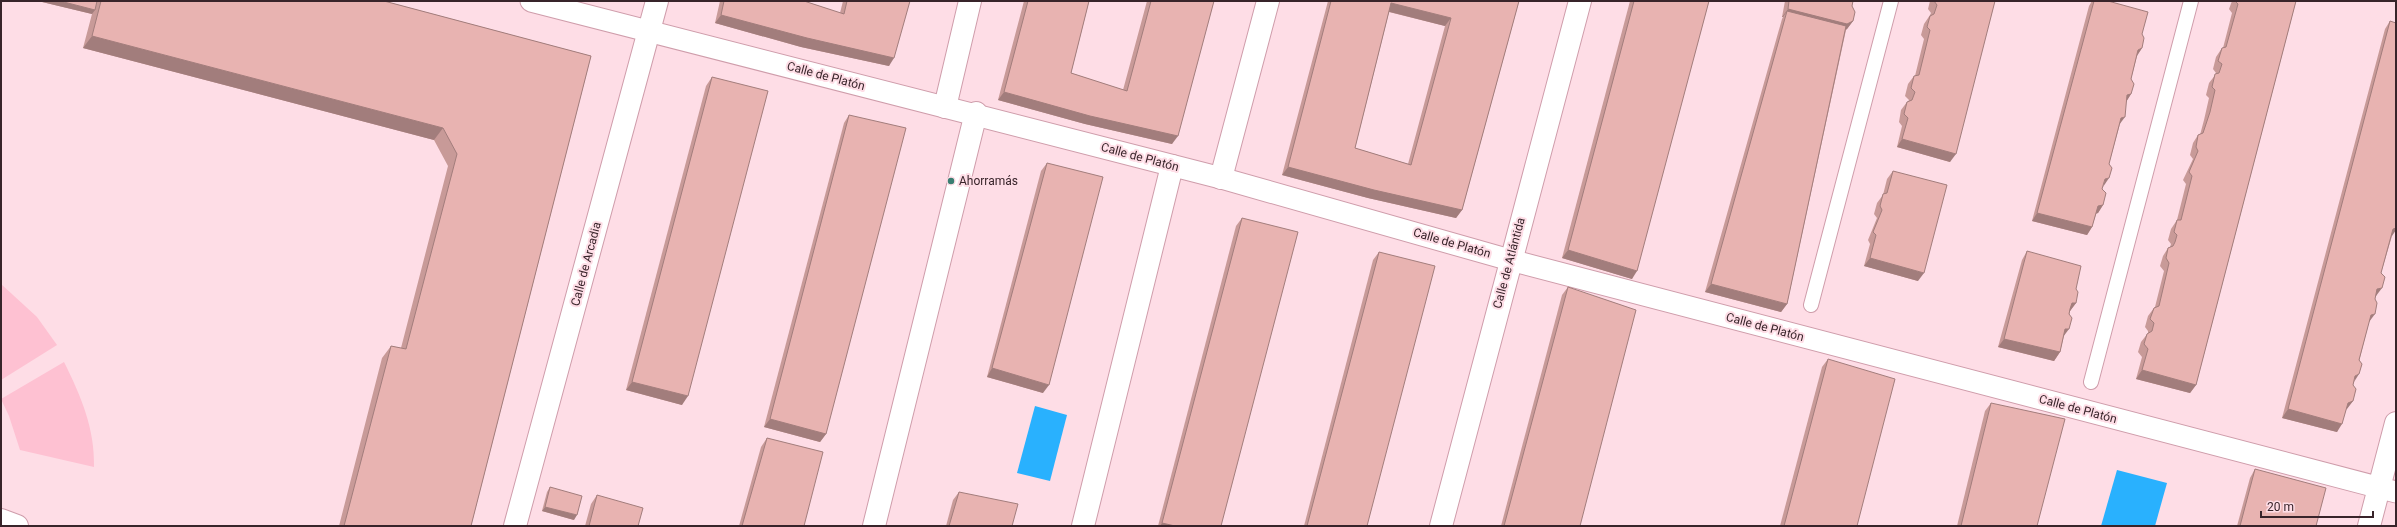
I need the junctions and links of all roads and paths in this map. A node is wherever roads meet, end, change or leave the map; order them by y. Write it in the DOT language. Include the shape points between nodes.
graph roads {
  1 [pos="531,1"];
  2 [pos="657,1"];
  3 [pos="970,1"];
  4 [pos="1268,1"];
  5 [pos="1580,1"];
  6 [pos="1891,1"];
  7 [pos="2191,1"];
  8 [pos="649,30"];
  9 [pos="945,107"];
  10 [pos="976,114"];
  11 [pos="1172,166"];
  12 [pos="1221,178"];
  13 [pos="1510,260"];
  14 [pos="1811,305"];
  15 [pos="2090,382"];
  16 [pos="2396,423"];
  17 [pos="2387,490"];
  18 [pos="1,520"];
  19 [pos="17,526"];
  20 [pos="516,526"];
  21 [pos="874,526"];
  22 [pos="1083,526"];
  23 [pos="1441,526"];
  24 [pos="2369,526"];
  1 -- 8 [label="street, Calle de Platón"];
  2 -- 8 [label="street, Calle de Arcadia"];
  3 -- 9 [label="street"];
  4 -- 12 [label="street"];
  5 -- 13 [label="street, Calle de Atlántida"];
  6 -- 14 [label="lane"];
  7 -- 15 [label="lane"];
  8 -- 9 [label="street, Calle de Platón"];
  8 -- 20 [label="street, Calle de Arcadia"];
  9 -- 10 [label="street, Calle de Platón"];
  10 -- 11 [label="street, Calle de Platón"];
  10 -- 21 [label="street"];
  11 -- 12 [label="street, Calle de Platón"];
  11 -- 22 [label="street"];
  12 -- 13 [label="street, Calle de Platón"];
  13 -- 17 [label="street, Calle de Platón"];
  13 -- 23 [label="street, Calle de Atlántida"];
  16 -- 17 [label="street"];
  17 -- 24 [label="street"];
  18 -- 19 [label="street"];
}
